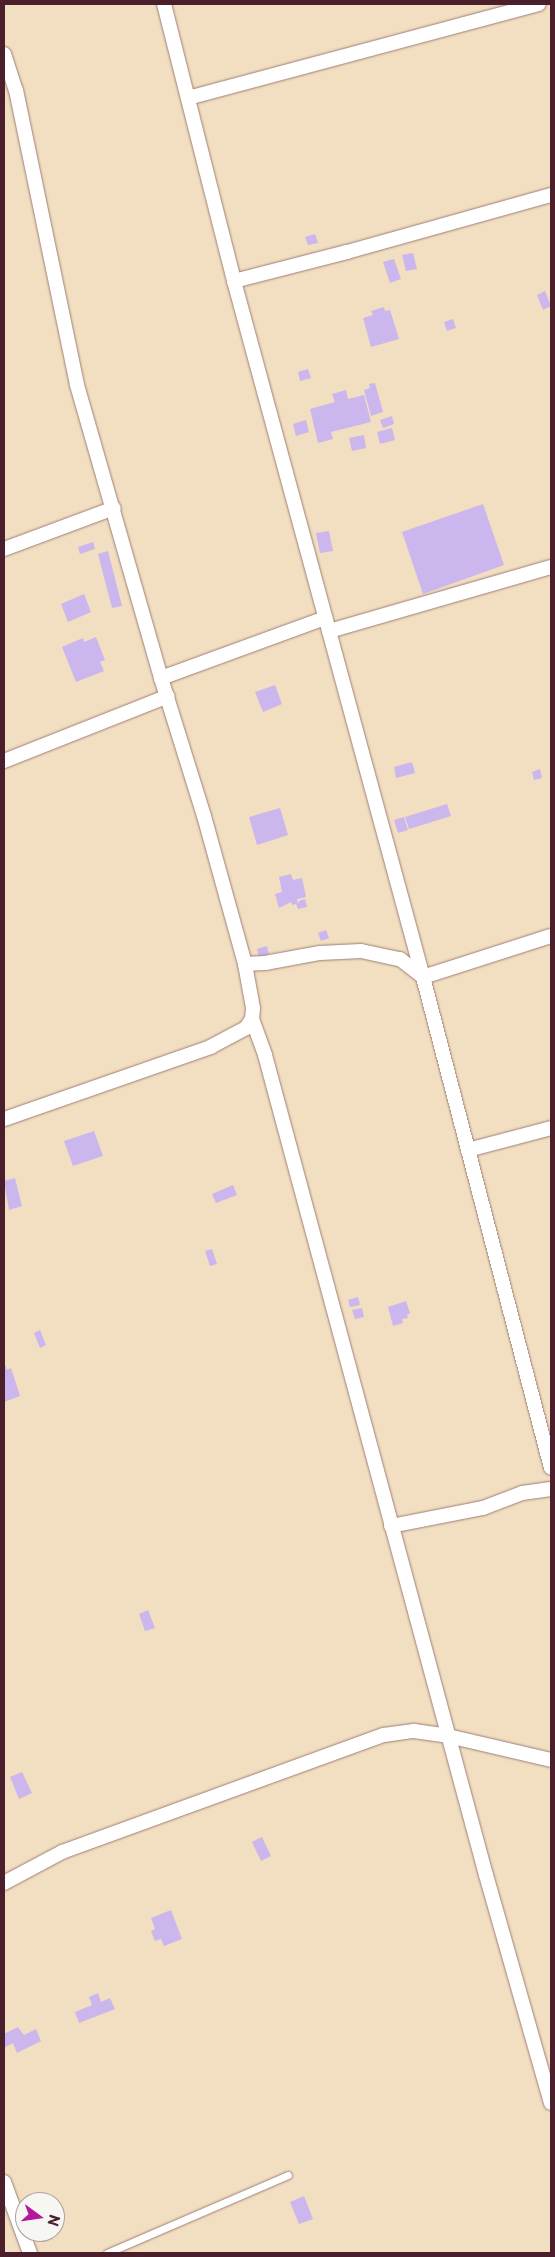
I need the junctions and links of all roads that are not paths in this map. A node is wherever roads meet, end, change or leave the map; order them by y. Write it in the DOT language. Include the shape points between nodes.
graph roads {
  1 [pos="164,4"];
  2 [pos="539,4"];
  3 [pos="4,54"];
  4 [pos="188,98"];
  5 [pos="551,195"];
  6 [pos="234,281"];
  7 [pos="114,508"];
  8 [pos="4,549"];
  9 [pos="551,567"];
  10 [pos="327,625"];
  11 [pos="161,678"];
  12 [pos="168,696"];
  13 [pos="4,761"];
  14 [pos="551,936"];
  15 [pos="244,964"];
  16 [pos="423,977"];
  17 [pos="252,1019"];
  18 [pos="4,1119"];
  19 [pos="551,1128"];
  20 [pos="468,1150"];
  21 [pos="551,1468"];
  22 [pos="551,1489"];
  23 [pos="392,1526"];
  24 [pos="448,1736"];
  25 [pos="551,1760"];
  26 [pos="4,1883"];
  27 [pos="551,2103"];
  28 [pos="288,2175"];
  29 [pos="4,2182"];
  30 [pos="30,2253"];
  31 [pos="107,2253"];
  1 -- 4 [label="street"];
  2 -- 4 [label="street"];
  3 -- 7 [label="street" via="16,90 78,385"];
  4 -- 6 [label="street"];
  5 -- 6 [label="street"];
  6 -- 10 [label="street"];
  7 -- 8 [label="street"];
  7 -- 11 [label="street"];
  9 -- 10 [label="street"];
  10 -- 11 [label="street"];
  10 -- 16 [label="street"];
  11 -- 12 [label="street"];
  12 -- 13 [label="street"];
  12 -- 15 [label="street"];
  14 -- 16 [label="street"];
  15 -- 16 [label="street" via="320,953 361,951 400,959"];
  15 -- 17 [label="street" via="252,998"];
  16 -- 20 [label="street"];
  17 -- 18 [label="street" via="240,1033 211,1048"];
  17 -- 23 [label="street" via="265,1055"];
  19 -- 20 [label="street"];
  20 -- 21 [label="street"];
  22 -- 23 [label="street" via="522,1493 483,1508"];
  23 -- 24 [label="street"];
  24 -- 25 [label="street"];
  24 -- 26 [label="street" via="414,1731 384,1735 62,1852"];
  24 -- 27 [label="street"];
  28 -- 31 [label="lane"];
  29 -- 30 [label="street"];
}
